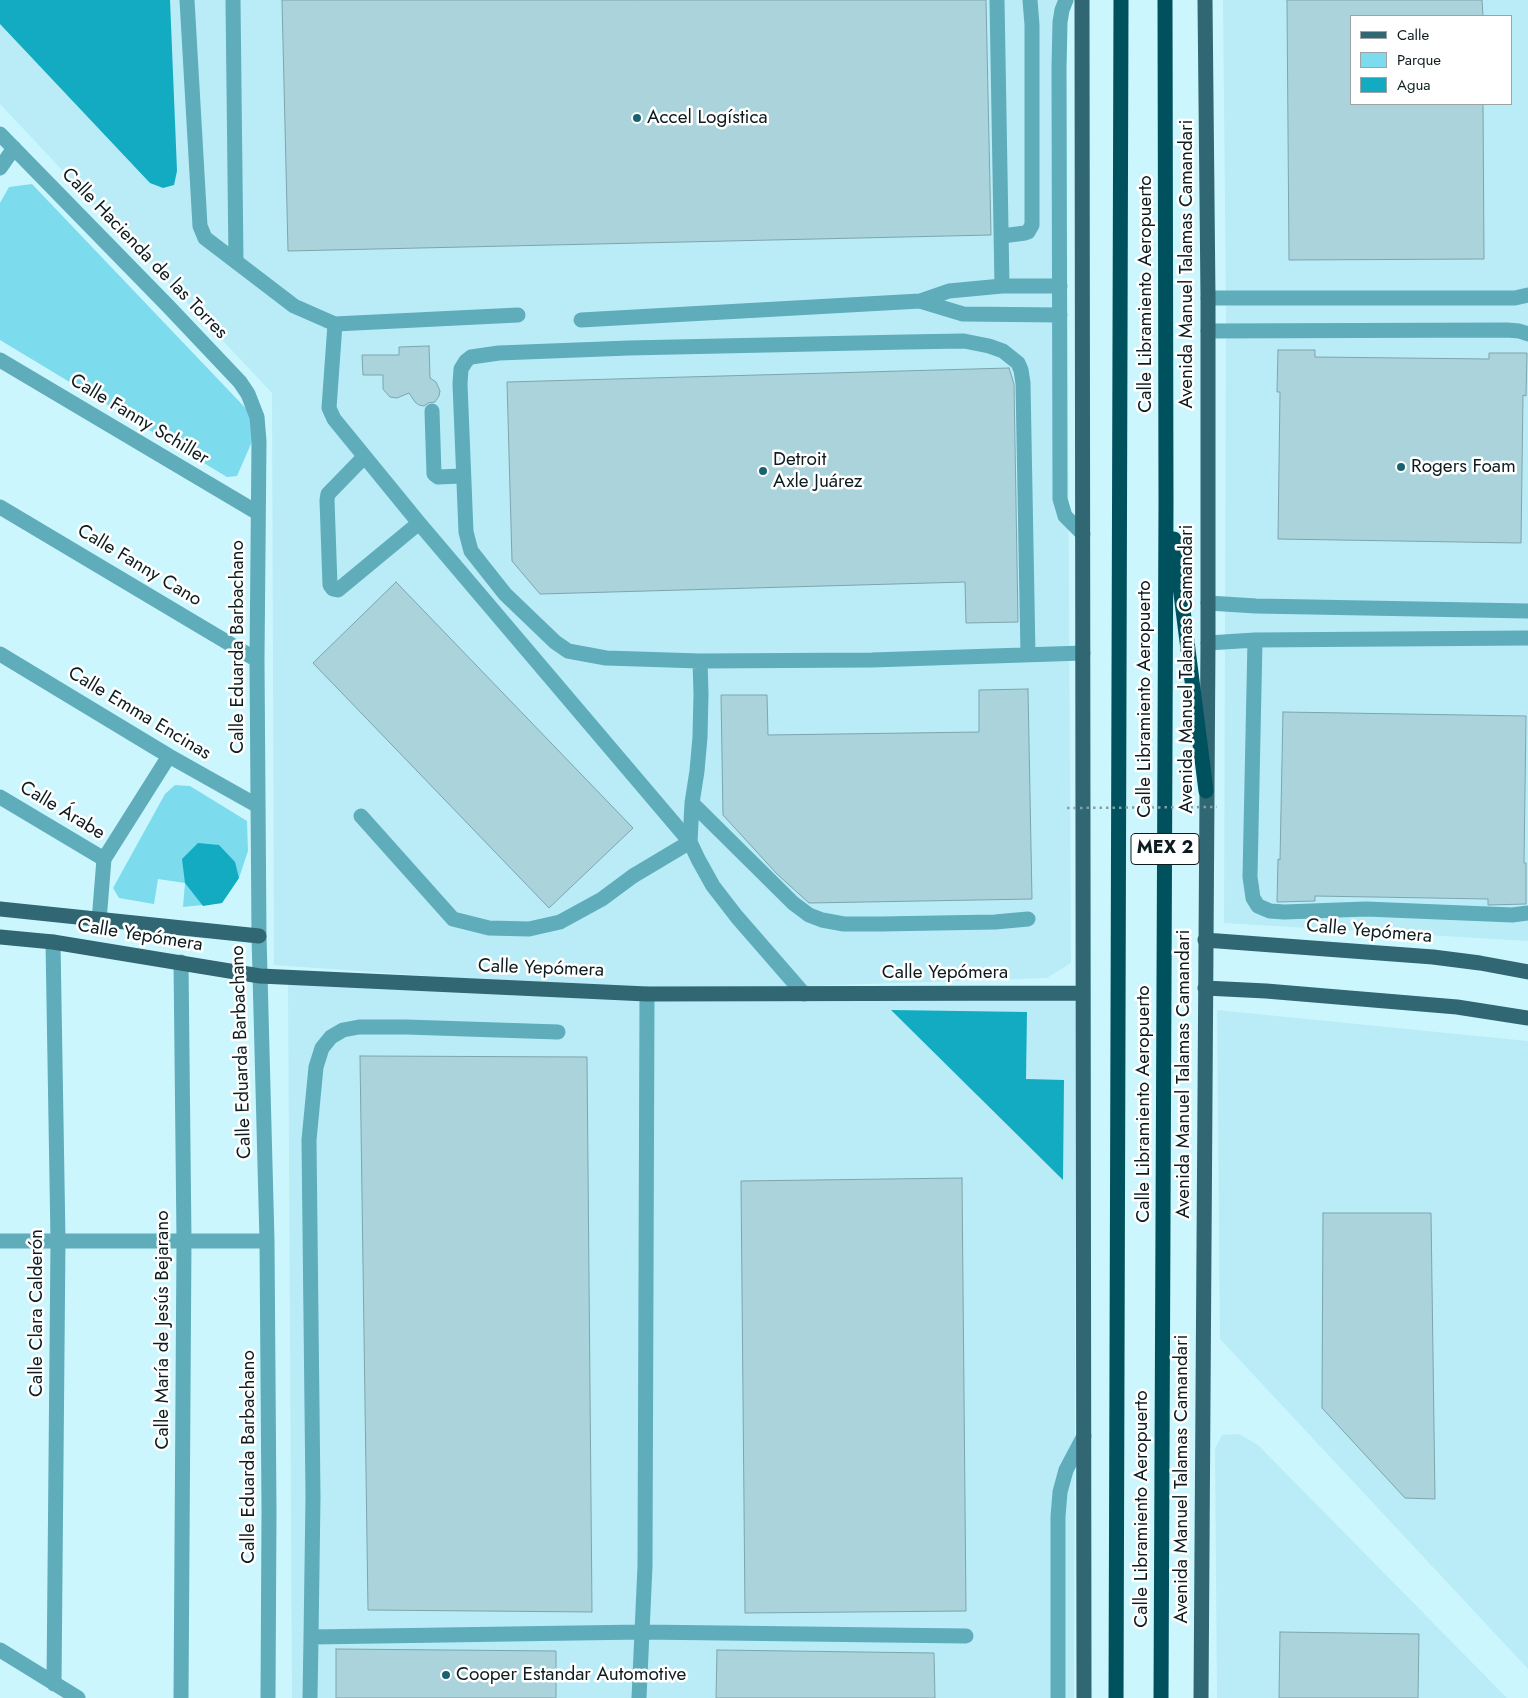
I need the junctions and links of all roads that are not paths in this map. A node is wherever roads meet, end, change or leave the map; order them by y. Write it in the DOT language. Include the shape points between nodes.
graph roads {
  1 [pos="187,0"];
  2 [pos="233,0"];
  3 [pos="997,0"];
  4 [pos="1030,0"];
  5 [pos="1066,0"];
  6 [pos="1082,0"];
  7 [pos="1121,0"];
  8 [pos="1164,0"];
  9 [pos="1205,0"];
  10 [pos="0,134"];
  11 [pos="14,148"];
  12 [pos="0,168"];
  13 [pos="1002,236"];
  14 [pos="236,262"];
  15 [pos="1002,286"];
  16 [pos="1060,286"];
  17 [pos="1528,295"];
  18 [pos="1208,298"];
  19 [pos="920,301"];
  20 [pos="518,315"];
  21 [pos="1060,315"];
  22 [pos="581,320"];
  23 [pos="335,324"];
  24 [pos="1208,331"];
  25 [pos="1528,334"];
  26 [pos="0,360"];
  27 [pos="254,406"];
  28 [pos="432,411"];
  29 [pos="364,457"];
  30 [pos="462,476"];
  31 [pos="1166,476"];
  32 [pos="0,507"];
  33 [pos="258,513"];
  34 [pos="419,523"];
  35 [pos="1083,534"];
  36 [pos="1208,603"];
  37 [pos="1528,611"];
  38 [pos="1528,638"];
  39 [pos="1255,640"];
  40 [pos="1208,643"];
  41 [pos="1083,653"];
  42 [pos="0,654"];
  43 [pos="1028,655"];
  44 [pos="257,660"];
  45 [pos="700,661"];
  46 [pos="169,756"];
  47 [pos="1206,791"];
  48 [pos="0,797"];
  49 [pos="692,803"];
  50 [pos="258,806"];
  51 [pos="361,816"];
  52 [pos="690,842"];
  53 [pos="104,859"];
  54 [pos="0,909"];
  55 [pos="1528,913"];
  56 [pos="1028,919"];
  57 [pos="100,920"];
  58 [pos="259,936"];
  59 [pos="0,937"];
  60 [pos="1205,940"];
  61 [pos="53,942"];
  62 [pos="181,962"];
  63 [pos="1528,972"];
  64 [pos="260,976"];
  65 [pos="1205,988"];
  66 [pos="1083,993"];
  67 [pos="647,994"];
  68 [pos="804,994"];
  69 [pos="1528,1018"];
  70 [pos="558,1032"];
  71 [pos="58,1240"];
  72 [pos="184,1240"];
  73 [pos="0,1241"];
  74 [pos="267,1241"];
  75 [pos="1084,1436"];
  76 [pos="642,1632"];
  77 [pos="966,1636"];
  78 [pos="311,1637"];
  79 [pos="0,1650"];
  80 [pos="54,1684"];
  81 [pos="78,1698"];
  82 [pos="181,1698"];
  83 [pos="268,1698"];
  84 [pos="310,1698"];
  85 [pos="639,1698"];
  86 [pos="1058,1698"];
  87 [pos="1084,1698"];
  88 [pos="1116,1698"];
  89 [pos="1161,1698"];
  90 [pos="1201,1698"];
  1 -- 14 [label="street" via="200,226 205,238"];
  2 -- 14 [label="street"];
  3 -- 13 [label="street"];
  4 -- 13 [label="street" via="1032,225 1028,232 1020,235"];
  5 -- 16 [label="street" via="1060,31"];
  6 -- 35 [label="main road"];
  7 -- 88 [label="highway, Calle Libramiento Aeropuerto / MEX 2"];
  8 -- 31 [label="highway, Calle Libramiento Aeropuerto / MEX 2"];
  9 -- 18 [label="main road, Avenida Manuel Talamas Camandari"];
  10 -- 11 [label="street, Calle Hacienda de las Torres"];
  11 -- 12 [label="street"];
  11 -- 27 [label="street, Calle Hacienda de las Torres" via="240,382"];
  13 -- 15 [label="street"];
  14 -- 23 [label="street" via="294,306"];
  15 -- 16 [label="street"];
  15 -- 19 [label="street" via="949,291"];
  16 -- 21 [label="street"];
  17 -- 18 [label="street" via="1515,298"];
  18 -- 24 [label="main road, Avenida Manuel Talamas Camandari"];
  19 -- 21 [label="street" via="963,314"];
  19 -- 22 [label="street"];
  20 -- 23 [label="street"];
  21 -- 35 [label="street" via="1060,499 1065,516"];
  23 -- 29 [label="street" via="329,408"];
  24 -- 25 [label="street" via="1507,330"];
  24 -- 36 [label="main road, Avenida Manuel Talamas Camandari"];
  26 -- 33 [label="street, Calle Fanny Schiller"];
  27 -- 33 [label="street, Calle Eduarda Barbachano" via="259,441"];
  28 -- 30 [label="street" via="434,474 438,477"];
  29 -- 34 [label="street"];
  29 -- 34 [label="street" via="328,494 332,589 338,590"];
  30 -- 43 [label="street" via="461,369 471,357 629,348 905,342 964,342 989,346 1012,357 1021,370"];
  30 -- 45 [label="street" via="466,532 471,551 505,594 555,642 568,651 606,658"];
  31 -- 47 [label="highway"];
  31 -- 89 [label="highway, Calle Libramiento Aeropuerto / MEX 2"];
  32 -- 44 [label="street, Calle Fanny Cano"];
  33 -- 44 [label="street, Calle Eduarda Barbachano"];
  34 -- 52 [label="street"];
  35 -- 41 [label="main road"];
  36 -- 37 [label="street"];
  36 -- 40 [label="main road, Avenida Manuel Talamas Camandari"];
  38 -- 39 [label="street"];
  39 -- 40 [label="street"];
  39 -- 55 [label="street" via="1250,877 1253,898 1258,906 1284,912"];
  40 -- 47 [label="main road, Avenida Manuel Talamas Camandari"];
  41 -- 43 [label="street"];
  41 -- 66 [label="main road"];
  42 -- 46 [label="street, Calle Emma Encinas"];
  43 -- 45 [label="street"];
  44 -- 50 [label="street, Calle Eduarda Barbachano"];
  45 -- 49 [label="street" via="700,737"];
  46 -- 50 [label="street, Calle Emma Encinas"];
  46 -- 53 [label="street"];
  47 -- 60 [label="main road, Avenida Manuel Talamas Camandari"];
  48 -- 53 [label="street, Calle Árabe"];
  49 -- 52 [label="street"];
  49 -- 56 [label="street" via="793,903 822,920 844,924 881,924"];
  50 -- 58 [label="street, Calle Eduarda Barbachano"];
  51 -- 52 [label="street" via="454,920 489,928 529,929 560,922 602,900 633,876"];
  52 -- 68 [label="street" via="714,886 737,917"];
  53 -- 57 [label="street"];
  54 -- 57 [label="main road, Calle Yepómera"];
  57 -- 58 [label="main road, Calle Yepómera"];
  58 -- 64 [label="street, Calle Eduarda Barbachano"];
  59 -- 61 [label="main road, Calle Yepómera"];
  60 -- 63 [label="main road, Calle Yepómera" via="1433,957"];
  60 -- 65 [label="main road, Avenida Manuel Talamas Camandari"];
  61 -- 62 [label="main road, Calle Yepómera"];
  61 -- 71 [label="street, Calle Clara Calderón"];
  62 -- 64 [label="main road, Calle Yepómera"];
  62 -- 72 [label="street, Calle María de Jesús Bejarano"];
  64 -- 67 [label="main road, Calle Yepómera"];
  64 -- 74 [label="street, Calle Eduarda Barbachano"];
  65 -- 69 [label="main road" via="1457,1007"];
  65 -- 90 [label="main road, Avenida Manuel Talamas Camandari"];
  66 -- 68 [label="main road, Calle Yepómera"];
  66 -- 75 [label="main road"];
  67 -- 68 [label="main road, Calle Yepómera"];
  67 -- 76 [label="street"];
  70 -- 78 [label="street" via="360,1027 337,1033 322,1048 316,1068 309,1140 313,1487"];
  71 -- 72 [label="street"];
  71 -- 73 [label="street"];
  71 -- 80 [label="street, Calle Clara Calderón"];
  72 -- 74 [label="street"];
  72 -- 82 [label="street, Calle María de Jesús Bejarano"];
  74 -- 83 [label="street, Calle Eduarda Barbachano"];
  75 -- 86 [label="street" via="1066,1470 1060,1492"];
  75 -- 87 [label="main road"];
  76 -- 77 [label="street"];
  76 -- 78 [label="street"];
  76 -- 85 [label="street"];
  78 -- 84 [label="street"];
  79 -- 80 [label="street"];
  80 -- 81 [label="street"];
}
